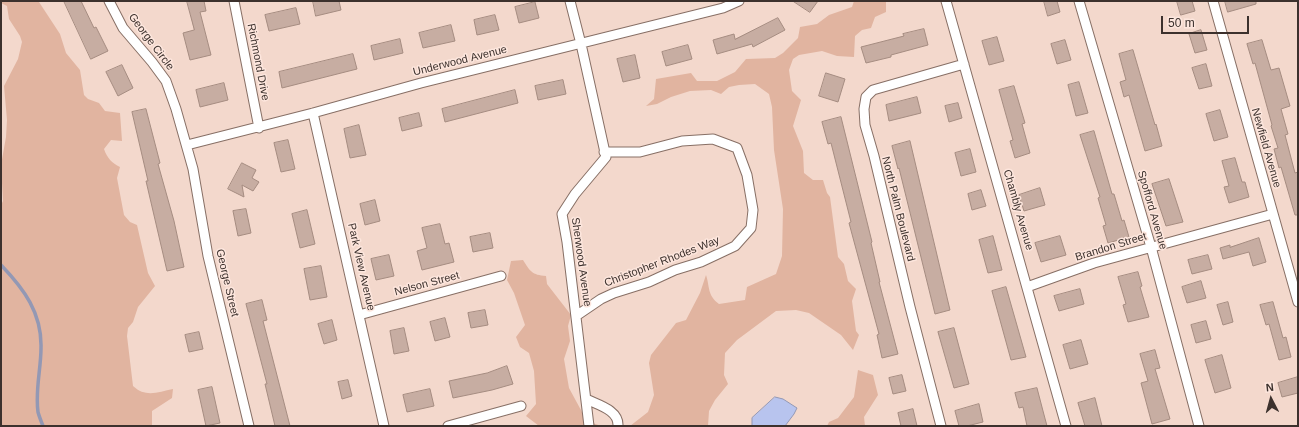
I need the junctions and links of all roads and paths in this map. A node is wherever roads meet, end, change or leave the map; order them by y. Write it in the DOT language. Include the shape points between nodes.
graph roads {
  1 [pos="109,1"];
  2 [pos="234,1"];
  3 [pos="570,1"];
  4 [pos="739,1"];
  5 [pos="946,1"];
  6 [pos="1079,1"];
  7 [pos="1213,1"];
  8 [pos="581,44"];
  9 [pos="964,64"];
  10 [pos="313,113"];
  11 [pos="259,128"];
  12 [pos="187,145"];
  13 [pos="604,152"];
  14 [pos="1273,214"];
  15 [pos="1151,247"];
  16 [pos="501,276"];
  17 [pos="1027,287"];
  18 [pos="1298,302"];
  19 [pos="359,315"];
  20 [pos="576,316"];
  21 [pos="586,399"];
  22 [pos="521,406"];
  23 [pos="249,426"];
  24 [pos="384,426"];
  25 [pos="448,426"];
  26 [pos="589,426"];
  27 [pos="618,426"];
  28 [pos="942,426"];
  29 [pos="1066,426"];
  30 [pos="1199,426"];
  1 -- 12 [label="street, George Circle" via="123,28 166,81"];
  2 -- 11 [label="street, Richmond Drive"];
  3 -- 8 [label="street"];
  4 -- 8 [label="street, Underwood Avenue" via="723,8"];
  5 -- 9 [label="street, Chambly Avenue"];
  6 -- 15 [label="street, Spofford Avenue"];
  7 -- 14 [label="street, Newfield Avenue"];
  8 -- 10 [label="street, Underwood Avenue" via="421,83"];
  8 -- 13 [label="street"];
  9 -- 17 [label="street, Chambly Avenue"];
  9 -- 28 [label="street, North Palm Boulevard" via="873,90 866,97 864,109 865,125"];
  10 -- 11 [label="street, Underwood Avenue"];
  10 -- 19 [label="street, Park View Avenue"];
  11 -- 12 [label="street, Underwood Avenue"];
  12 -- 23 [label="street, George Street" via="208,256"];
  13 -- 20 [label="street, Sherwood Avenue" via="606,157 574,194 562,214"];
  13 -- 20 [label="street, Christopher Rhodes Way" via="640,152 682,141 713,138 737,148 747,176 753,210 751,228 735,246 701,262 614,293"];
  14 -- 15 [label="street, Brandon Street"];
  14 -- 18 [label="street, Newfield Avenue"];
  15 -- 17 [label="street, Brandon Street" via="1094,263"];
  15 -- 30 [label="street, Spofford Avenue"];
  16 -- 19 [label="street, Nelson Street"];
  17 -- 29 [label="street, Chambly Avenue"];
  19 -- 24 [label="street, Park View Avenue"];
  20 -- 21 [label="street, Sherwood Avenue"];
  21 -- 26 [label="street, Sherwood Avenue"];
  21 -- 27 [label="street" via="611,411 618,421"];
  22 -- 25 [label="street"];
}
